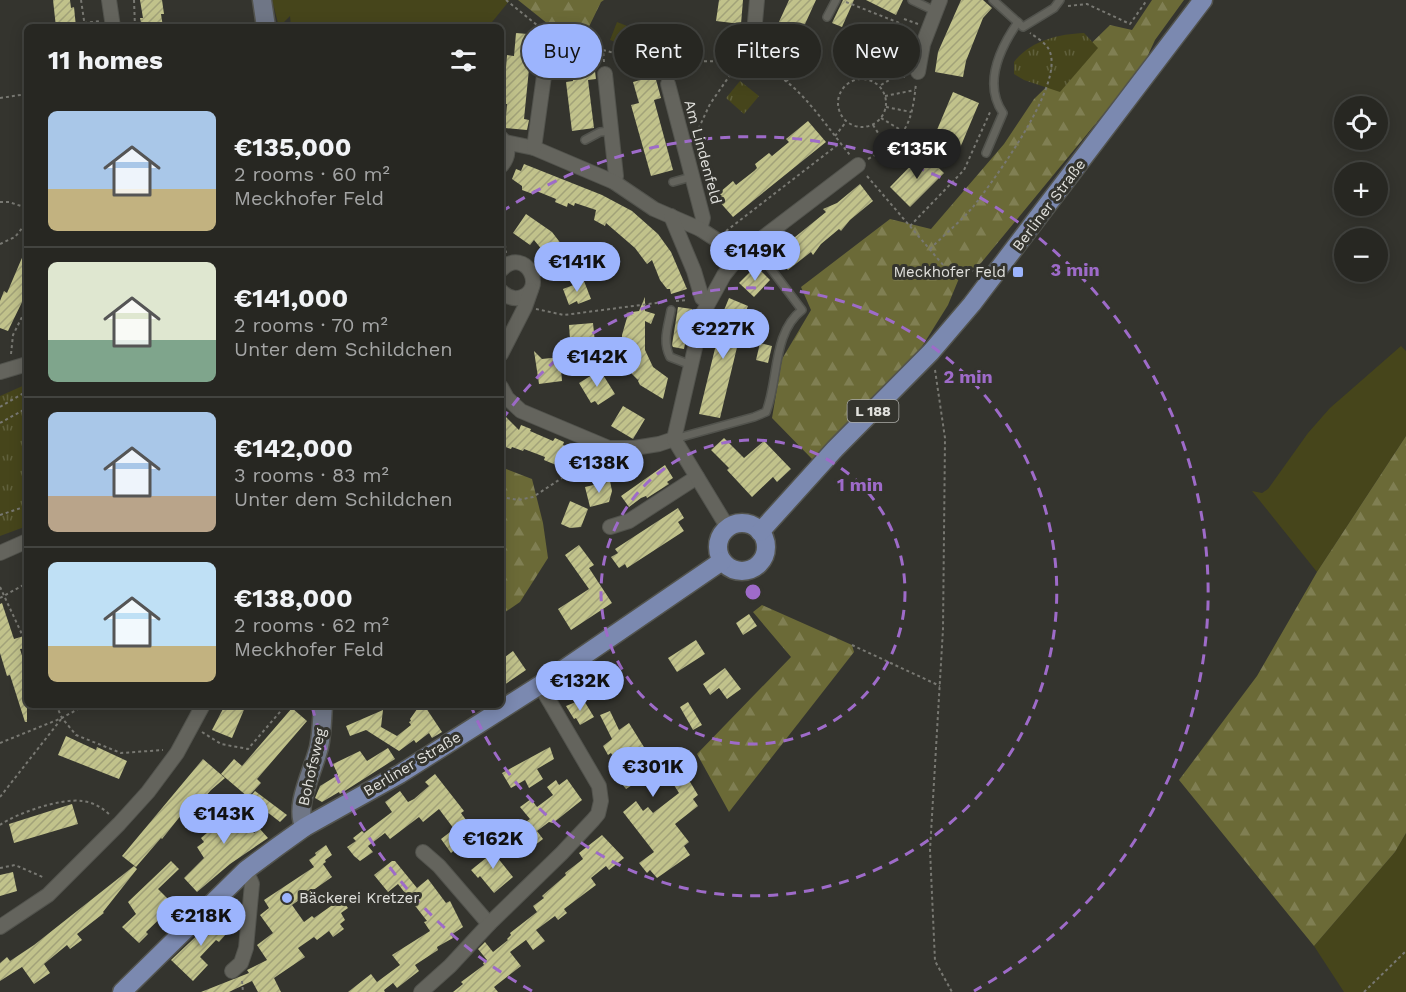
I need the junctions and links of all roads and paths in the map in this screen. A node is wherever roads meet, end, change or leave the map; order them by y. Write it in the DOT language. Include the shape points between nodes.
graph roads {
  1 [pos="81,0"];
  2 [pos="109,0"];
  3 [pos="134,0"];
  4 [pos="262,0"];
  5 [pos="506,0"];
  6 [pos="757,0"];
  7 [pos="836,0"];
  8 [pos="842,0"];
  9 [pos="912,0"];
  10 [pos="993,0"];
  11 [pos="1139,0"];
  12 [pos="1203,0"];
  13 [pos="1146,1"];
  14 [pos="1059,2"];
  15 [pos="938,6"];
  16 [pos="827,17"];
  17 [pos="755,22"];
  18 [pos="85,24"];
  19 [pos="113,24"];
  20 [pos="135,24"];
  21 [pos="266,24"];
  22 [pos="902,24"];
  23 [pos="1021,24"];
  24 [pos="603,50"];
  25 [pos="614,53"];
  26 [pos="920,54"];
  27 [pos="605,74"];
  28 [pos="544,78"];
  29 [pos="666,78"];
  30 [pos="728,78"];
  31 [pos="781,78"];
  32 [pos="788,78"];
  33 [pos="893,78"];
  34 [pos="917,78"];
  35 [pos="787,81"];
  36 [pos="668,84"];
  37 [pos="880,86"];
  38 [pos="915,90"];
  39 [pos="24,94"];
  40 [pos="885,96"];
  41 [pos="0,98"];
  42 [pos="997,105"];
  43 [pos="886,107"];
  44 [pos="911,112"];
  45 [pos="881,118"];
  46 [pos="846,122"];
  47 [pos="873,125"];
  48 [pos="612,131"];
  49 [pos="905,132"];
  50 [pos="835,137"];
  51 [pos="504,140"];
  52 [pos="585,140"];
  53 [pos="504,143"];
  54 [pos="840,143"];
  55 [pos="887,147"];
  56 [pos="534,148"];
  57 [pos="986,153"];
  58 [pos="686,156"];
  59 [pos="504,162"];
  60 [pos="858,165"];
  61 [pos="691,177"];
  62 [pos="614,182"];
  63 [pos="673,182"];
  64 [pos="0,202"];
  65 [pos="24,207"];
  66 [pos="671,216"];
  67 [pos="24,226"];
  68 [pos="910,226"];
  69 [pos="700,229"];
  70 [pos="716,239"];
  71 [pos="0,244"];
  72 [pos="753,245"];
  73 [pos="930,249"];
  74 [pos="740,255"];
  75 [pos="504,267"];
  76 [pos="990,282"];
  77 [pos="531,290"];
  78 [pos="504,293"];
  79 [pos="705,300"];
  80 [pos="525,307"];
  81 [pos="671,310"];
  82 [pos="24,314"];
  83 [pos="504,348"];
  84 [pos="931,352"];
  85 [pos="24,365"];
  86 [pos="691,365"];
  87 [pos="5,371"];
  88 [pos="504,392"];
  89 [pos="24,393"];
  90 [pos="0,407"];
  91 [pos="24,410"];
  92 [pos="0,423"];
  93 [pos="674,439"];
  94 [pos="609,448"];
  95 [pos="697,477"];
  96 [pos="504,498"];
  97 [pos="24,508"];
  98 [pos="0,515"];
  99 [pos="610,527"];
  100 [pos="728,528"];
  101 [pos="760,532"];
  102 [pos="24,542"];
  103 [pos="0,553"];
  104 [pos="722,561"];
  105 [pos="24,586"];
  106 [pos="0,587"];
  107 [pos="2,597"];
  108 [pos="24,639"];
  109 [pos="852,645"];
  110 [pos="540,685"];
  111 [pos="940,686"];
  112 [pos="57,708"];
  113 [pos="80,708"];
  114 [pos="202,708"];
  115 [pos="283,708"];
  116 [pos="323,708"];
  117 [pos="504,708"];
  118 [pos="504,708"];
  119 [pos="62,718"];
  120 [pos="193,727"];
  121 [pos="0,743"];
  122 [pos="177,753"];
  123 [pos="0,797"];
  124 [pos="103,808"];
  125 [pos="0,825"];
  126 [pos="305,827"];
  127 [pos="423,852"];
  128 [pos="0,868"];
  129 [pos="246,870"];
  130 [pos="58,885"];
  131 [pos="489,924"];
  132 [pos="0,927"];
  133 [pos="1406,951"];
  134 [pos="232,971"];
  135 [pos="122,992"];
  136 [pos="422,992"];
  137 [pos="952,992"];
  138 [pos="1364,992"];
  1 -- 18 [label="path"];
  2 -- 19 [label="street"];
  3 -- 20 [label="path"];
  4 -- 21 [label="street"];
  5 -- 24 [label="path" via="548,34"];
  6 -- 17 [label="street"];
  7 -- 16 [label="lane"];
  8 -- 22 [label="path"];
  9 -- 15 [label="lane"];
  10 -- 23 [label="lane"];
  11 -- 13 [label="path"];
  12 -- 76 [label="main road, Berliner Straße / L 188"];
  13 -- 14 [label="path" via="1130,24 1087,4 1064,6"];
  14 -- 23 [label="lane"];
  15 -- 26 [label="street"];
  23 -- 42 [label="lane" via="1003,49 995,73"];
  23 -- 73 [label="path" via="1048,49 1050,56 1042,100 1017,145 972,208"];
  24 -- 25 [label="path"];
  24 -- 27 [label="path"];
  27 -- 48 [label="street"];
  28 -- 56 [label="street"];
  29 -- 36 [label="path"];
  30 -- 58 [label="path" via="710,104"];
  31 -- 35 [label="path"];
  32 -- 35 [label="path"];
  33 -- 37 [label="path"];
  34 -- 38 [label="path"];
  35 -- 50 [label="path"];
  36 -- 58 [label="street, Am Lindenfeld"];
  37 -- 40 [label="path"];
  37 -- 46 [label="path" via="860,78 841,89 838,110"];
  38 -- 40 [label="path"];
  38 -- 44 [label="path"];
  39 -- 41 [label="path"];
  40 -- 43 [label="path"];
  42 -- 57 [label="lane" via="1003,113"];
  42 -- 68 [label="path" via="964,170"];
  43 -- 44 [label="path"];
  43 -- 45 [label="path"];
  44 -- 49 [label="path"];
  45 -- 47 [label="path"];
  45 -- 49 [label="path"];
  46 -- 47 [label="path" via="859,127"];
  46 -- 50 [label="path"];
  47 -- 55 [label="path"];
  48 -- 52 [label="lane"];
  48 -- 62 [label="street"];
  49 -- 55 [label="path"];
  50 -- 54 [label="path"];
  51 -- 56 [label="street"];
  53 -- 59 [label="street" via="508,154"];
  54 -- 60 [label="path"];
  54 -- 70 [label="path"];
  55 -- 60 [label="path"];
  56 -- 62 [label="street"];
  58 -- 61 [label="street, Am Lindenfeld"];
  60 -- 68 [label="path"];
  60 -- 72 [label="street"];
  61 -- 63 [label="lane"];
  61 -- 69 [label="street, Am Lindenfeld" via="703,218"];
  62 -- 66 [label="street"];
  64 -- 65 [label="path"];
  66 -- 69 [label="street"];
  66 -- 79 [label="street"];
  67 -- 71 [label="path" via="15,237"];
  68 -- 73 [label="path"];
  69 -- 70 [label="street"];
  70 -- 74 [label="street"];
  72 -- 74 [label="street"];
  72 -- 93 [label="lane" via="801,310 786,330 766,412"];
  73 -- 76 [label="path" via="950,273 967,267"];
  74 -- 79 [label="street"];
  75 -- 77 [label="street" via="519,263 529,268"];
  76 -- 84 [label="main road, Berliner Straße / L 188"];
  77 -- 78 [label="street" via="515,298"];
  77 -- 80 [label="street"];
  79 -- 80 [label="path" via="564,315"];
  79 -- 86 [label="street"];
  80 -- 83 [label="street"];
  81 -- 86 [label="lane" via="665,347 670,357"];
  82 -- 87 [label="path"];
  84 -- 101 [label="main road, Berliner Straße / L 188"];
  84 -- 111 [label="path" via="945,438"];
  85 -- 87 [label="street"];
  86 -- 93 [label="street"];
  88 -- 94 [label="street" via="521,411"];
  89 -- 90 [label="path"];
  91 -- 92 [label="path"];
  93 -- 94 [label="street" via="634,448"];
  93 -- 95 [label="street"];
  94 -- 96 [label="path" via="533,497"];
  95 -- 99 [label="street" via="629,521"];
  95 -- 100 [label="street"];
  97 -- 98 [label="path"];
  100 -- 101 [label="main road" via="748,524"];
  100 -- 104 [label="main road" via="719,541"];
  101 -- 104 [label="main road" via="765,555 754,568 738,571"];
  102 -- 103 [label="street"];
  104 -- 110 [label="main road, Berliner Straße"];
  105 -- 107 [label="path"];
  106 -- 107 [label="path"];
  107 -- 108 [label="path"];
  109 -- 111 [label="path"];
  110 -- 118 [label="main road, Berliner Straße"];
  110 -- 131 [label="street" via="599,786 601,801 593,820"];
  111 -- 137 [label="path" via="930,850 935,961"];
  112 -- 119 [label="path"];
  113 -- 119 [label="path"];
  114 -- 120 [label="street"];
  115 -- 120 [label="path" via="248,749 221,744"];
  116 -- 126 [label="street, Bohofsweg" via="319,744 303,799 300,820"];
  117 -- 126 [label="main road, Berliner Straße" via="400,774"];
  119 -- 121 [label="path"];
  119 -- 122 [label="path" via="76,735 121,753 158,749"];
  119 -- 123 [label="path"];
  120 -- 122 [label="street"];
  122 -- 130 [label="street" via="148,792"];
  124 -- 125 [label="path" via="81,800 58,802"];
  126 -- 129 [label="main road, Berliner Straße"];
  127 -- 131 [label="street"];
  128 -- 130 [label="path" via="15,865"];
  129 -- 134 [label="street" via="252,884 246,948 241,963"];
  129 -- 135 [label="main road, Berliner Straße"];
  130 -- 132 [label="street"];
  131 -- 136 [label="street"];
  133 -- 138 [label="path"];
}
